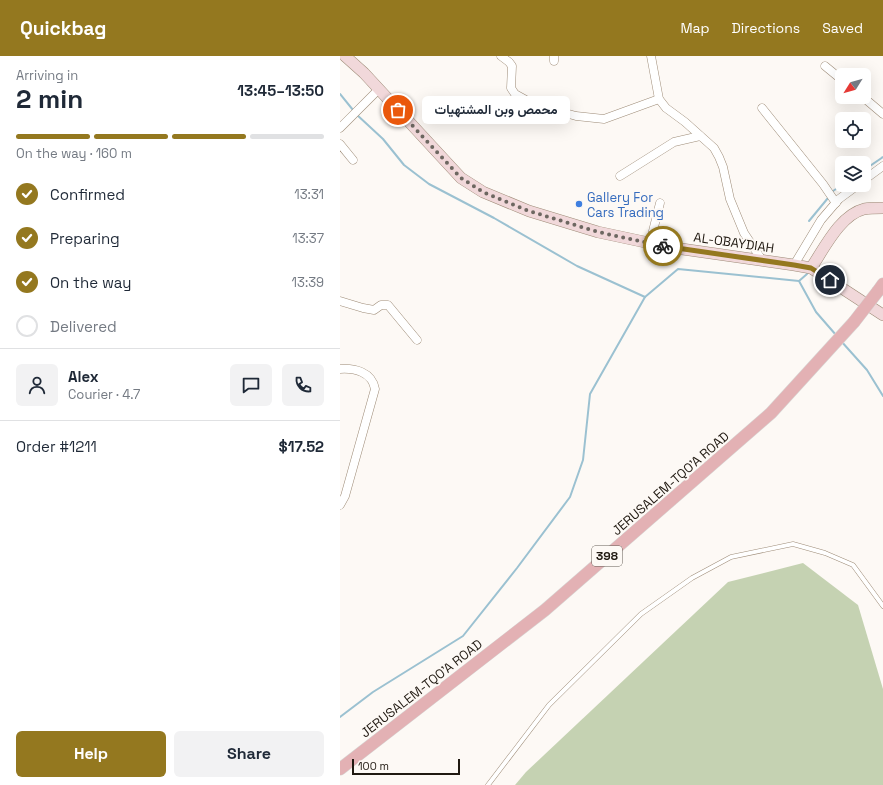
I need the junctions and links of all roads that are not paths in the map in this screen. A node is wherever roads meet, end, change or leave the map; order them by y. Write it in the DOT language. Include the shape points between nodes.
graph roads {
  1 [pos="345,56"];
  2 [pos="501,56"];
  3 [pos="651,56"];
  4 [pos="825,66"];
  5 [pos="835,74"];
  6 [pos="379,89"];
  7 [pos="659,99"];
  8 [pos="871,104"];
  9 [pos="762,108"];
  10 [pos="883,114"];
  11 [pos="340,128"];
  12 [pos="700,136"];
  13 [pos="340,144"];
  14 [pos="353,160"];
  15 [pos="883,166"];
  16 [pos="871,175"];
  17 [pos="620,176"];
  18 [pos="849,192"];
  19 [pos="660,203"];
  20 [pos="836,203"];
  21 [pos="883,208"];
  22 [pos="650,243"];
  23 [pos="762,260"];
  24 [pos="794,265"];
  25 [pos="811,268"];
  26 [pos="880,287"];
  27 [pos="340,301"];
  28 [pos="883,315"];
  29 [pos="417,340"];
  30 [pos="340,369"];
  31 [pos="340,505"];
  32 [pos="883,606"];
  33 [pos="340,769"];
  34 [pos="488,785"];
  1 -- 6 [label="main road, AL-OBAYDIAH"];
  2 -- 7 [label="street" via="512,66 511,88 515,94 534,104 576,116 604,119"];
  3 -- 7 [label="street"];
  4 -- 5 [label="street"];
  6 -- 11 [label="street"];
  6 -- 22 [label="main road, AL-OBAYDIAH" via="461,178 483,192 529,211 598,232"];
  7 -- 12 [label="street"];
  8 -- 10 [label="street"];
  9 -- 20 [label="street"];
  12 -- 17 [label="street" via="674,142"];
  12 -- 23 [label="street" via="714,148 719,157 730,199 744,233"];
  13 -- 14 [label="street"];
  15 -- 16 [label="street"];
  18 -- 20 [label="street"];
  19 -- 22 [label="street"];
  20 -- 24 [label="street" via="821,220"];
  21 -- 25 [label="main road" via="852,214 836,230"];
  22 -- 23 [label="main road, AL-OBAYDIAH"];
  23 -- 24 [label="main road, AL-OBAYDIAH"];
  24 -- 25 [label="main road, AL-OBAYDIAH"];
  25 -- 28 [label="main road, AL-OBAYDIAH"];
  26 -- 33 [label="main road, JERUSALEM-TQO'A ROAD / 398, bridge" via="854,322 771,413 551,605"];
  27 -- 29 [label="street" via="374,310 381,305 388,305"];
  30 -- 31 [label="street" via="358,370 371,378 375,389 345,496"];
  32 -- 34 [label="lane" via="854,565 825,553 793,544 731,557 692,578 642,614 549,705"];
}
